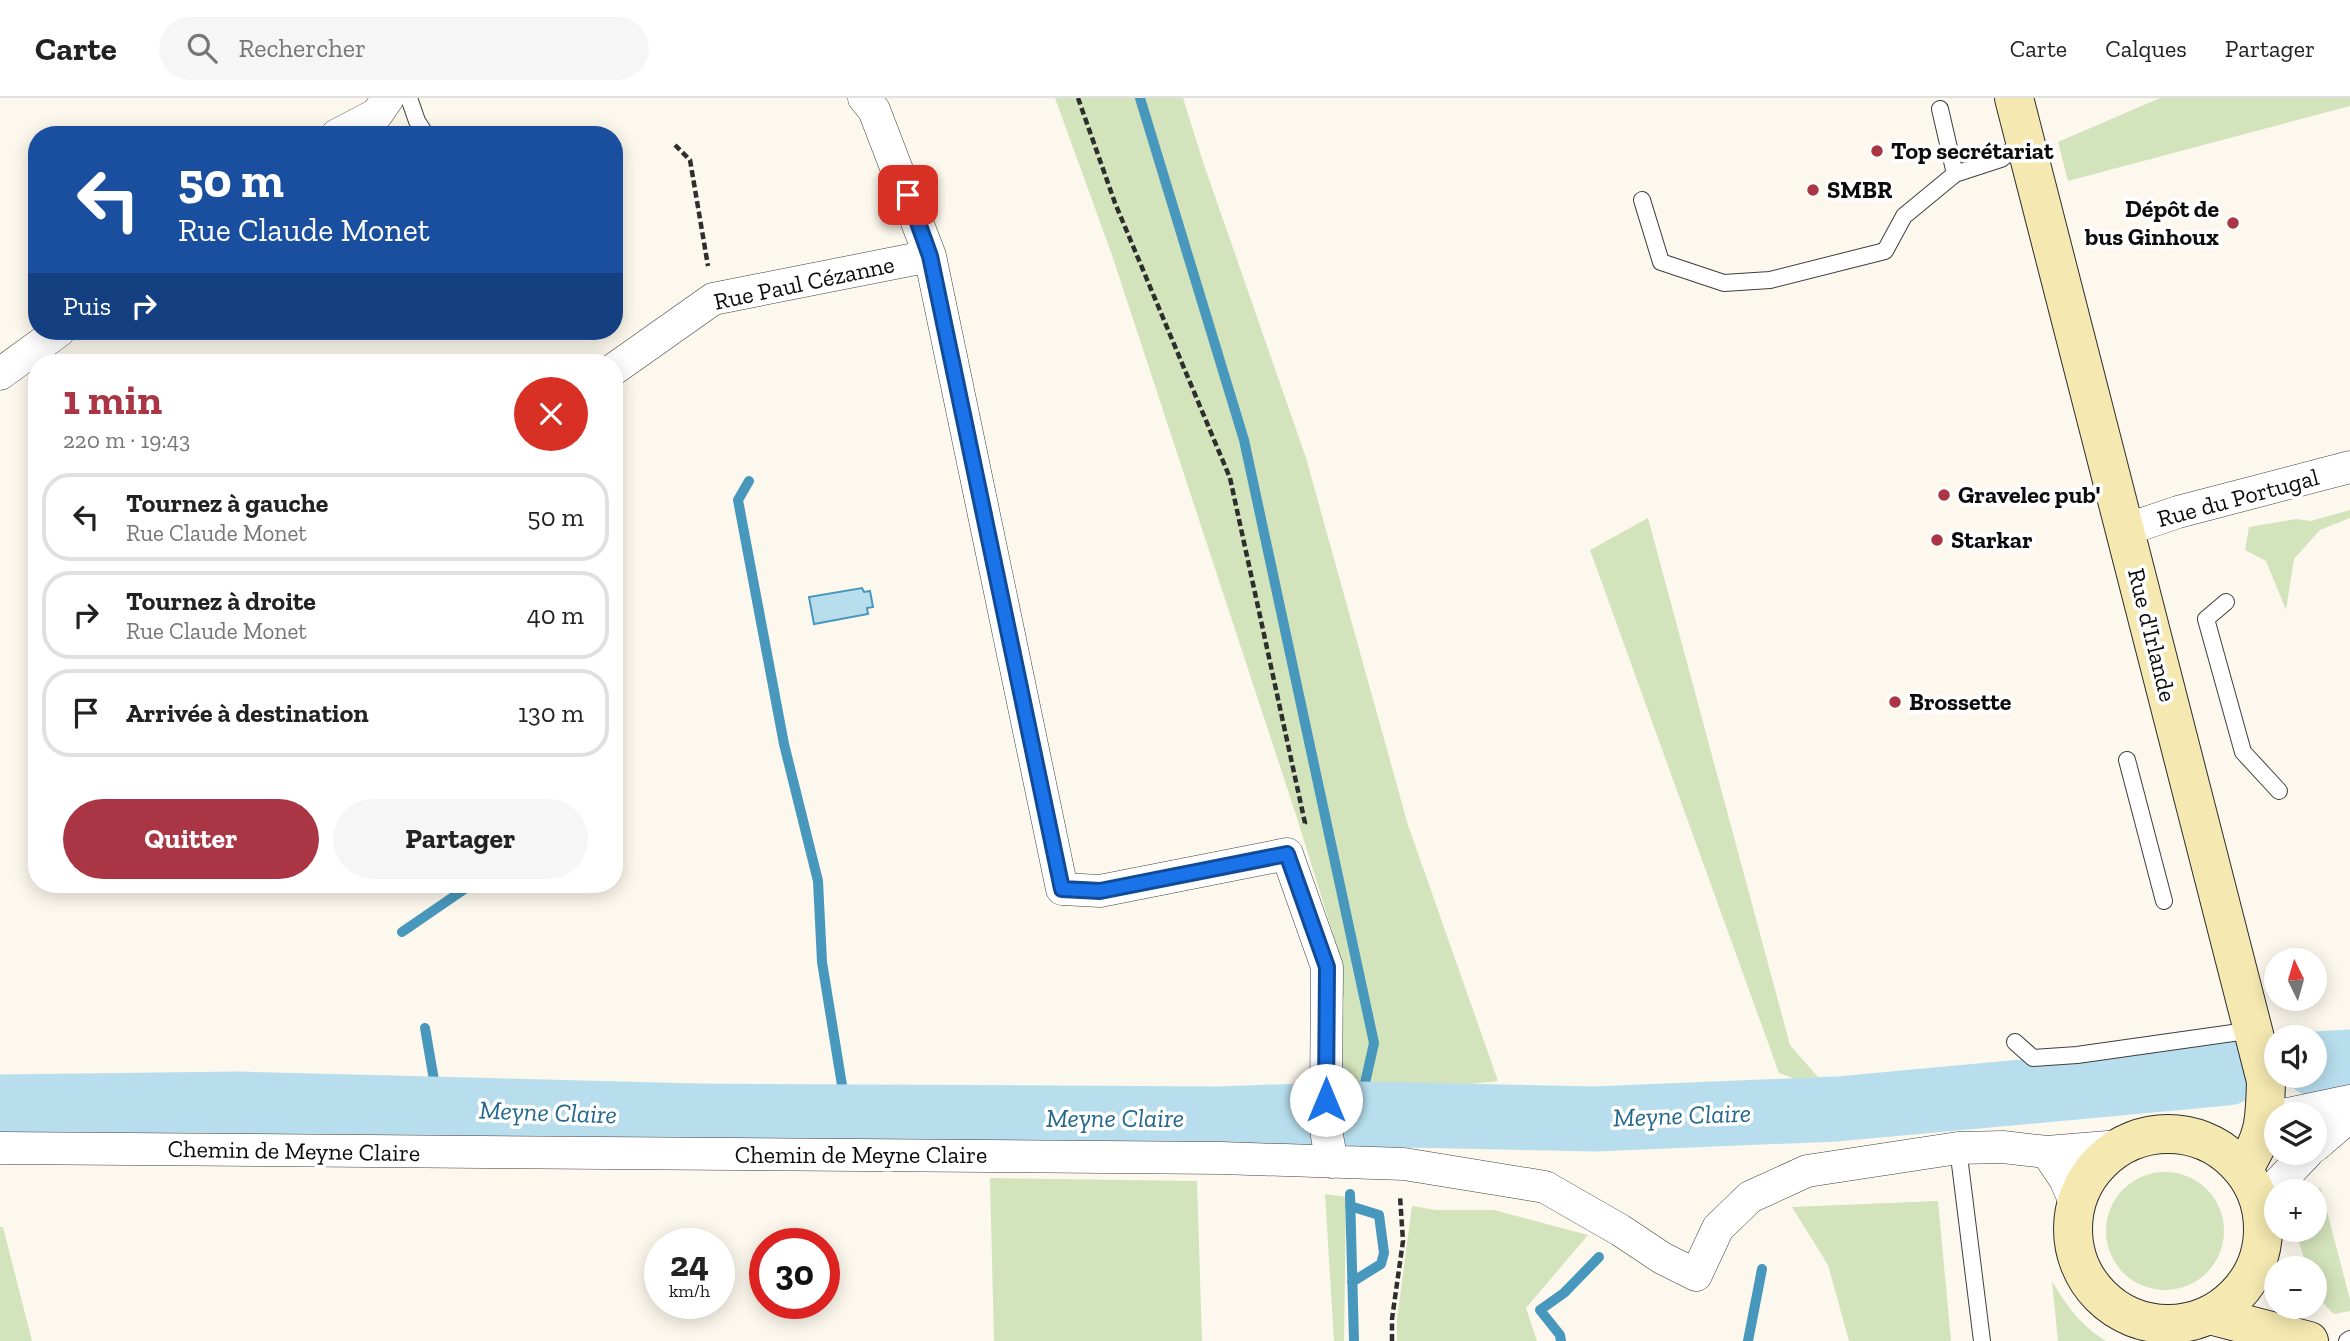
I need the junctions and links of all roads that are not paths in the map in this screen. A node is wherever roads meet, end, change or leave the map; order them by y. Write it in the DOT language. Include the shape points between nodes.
graph roads {
  1 [pos="388,98"];
  2 [pos="409,98"];
  3 [pos="864,98"];
  4 [pos="2014,98"];
  5 [pos="1940,109"];
  6 [pos="354,126"];
  7 [pos="420,126"];
  8 [pos="2025,139"];
  9 [pos="1955,174"];
  10 [pos="1642,200"];
  11 [pos="930,256"];
  12 [pos="47,340"];
  13 [pos="623,363"];
  14 [pos="0,374"];
  15 [pos="2350,467"];
  16 [pos="2125,530"];
  17 [pos="2227,602"];
  18 [pos="2127,760"];
  19 [pos="2279,791"];
  20 [pos="2165,901"];
  21 [pos="2254,1030"];
  22 [pos="2015,1042"];
  23 [pos="2350,1101"];
  24 [pos="2271,1102"];
  25 [pos="2327,1106"];
  26 [pos="2350,1116"];
  27 [pos="2264,1136"];
  28 [pos="2327,1136"];
  29 [pos="2120,1146"];
  30 [pos="0,1148"];
  31 [pos="1958,1148"];
  32 [pos="1329,1149"];
  33 [pos="2047,1152"];
  34 [pos="2286,1165"];
  35 [pos="2251,1185"];
  36 [pos="2075,1202"];
  37 [pos="2261,1254"];
  38 [pos="2264,1261"];
  39 [pos="2210,1315"];
  40 [pos="2295,1319"];
  41 [pos="1982,1341"];
  42 [pos="2309,1341"];
  1 -- 6 [label="street" via="377,114"];
  2 -- 7 [label="lane"];
  3 -- 11 [label="street" via="874,110"];
  4 -- 8 [label="street, Rue d'Irlande"];
  5 -- 9 [label="lane"];
  8 -- 9 [label="lane" via="2001,159"];
  8 -- 16 [label="street, Rue d'Irlande"];
  9 -- 10 [label="lane" via="1904,216 1885,251 1770,280 1724,283 1661,262"];
  11 -- 13 [label="street, Rue Paul Cézanne" via="713,299"];
  11 -- 32 [label="street" via="1062,889 1100,891 1287,854 1327,967"];
  12 -- 14 [label="street"];
  15 -- 16 [label="street, Rue du Portugal"];
  16 -- 21 [label="street, Rue d'Irlande"];
  17 -- 19 [label="lane" via="2206,619 2243,752"];
  18 -- 20 [label="lane"];
  21 -- 22 [label="lane" via="2033,1058"];
  21 -- 24 [label="street, Rue d'Irlande"];
  23 -- 25 [label="street"];
  26 -- 28 [label="street"];
  27 -- 35 [label="street, Rue d'Irlande"];
  29 -- 33 [label="street"];
  29 -- 35 [label="street" via="2152,1134 2186,1134 2218,1147"];
  29 -- 36 [label="street" via="2100,1160"];
  30 -- 32 [label="street, Chemin de Meyne Claire" via="1221,1158"];
  31 -- 32 [label="street, Chemin de Meyne Claire" via="1807,1171 1750,1197 1718,1228 1696,1275 1545,1187"];
  31 -- 33 [label="street"];
  31 -- 41 [label="lane"];
  33 -- 36 [label="street"];
  34 -- 35 [label="street"];
  35 -- 37 [label="street" via="2264,1223"];
  36 -- 39 [label="street" via="2072,1234 2078,1265 2095,1292 2119,1312 2148,1323 2180,1324"];
  37 -- 38 [label="street"];
  37 -- 39 [label="street" via="2250,1279 2233,1300"];
  39 -- 42 [label="street"];
  40 -- 42 [label="street"];
}
